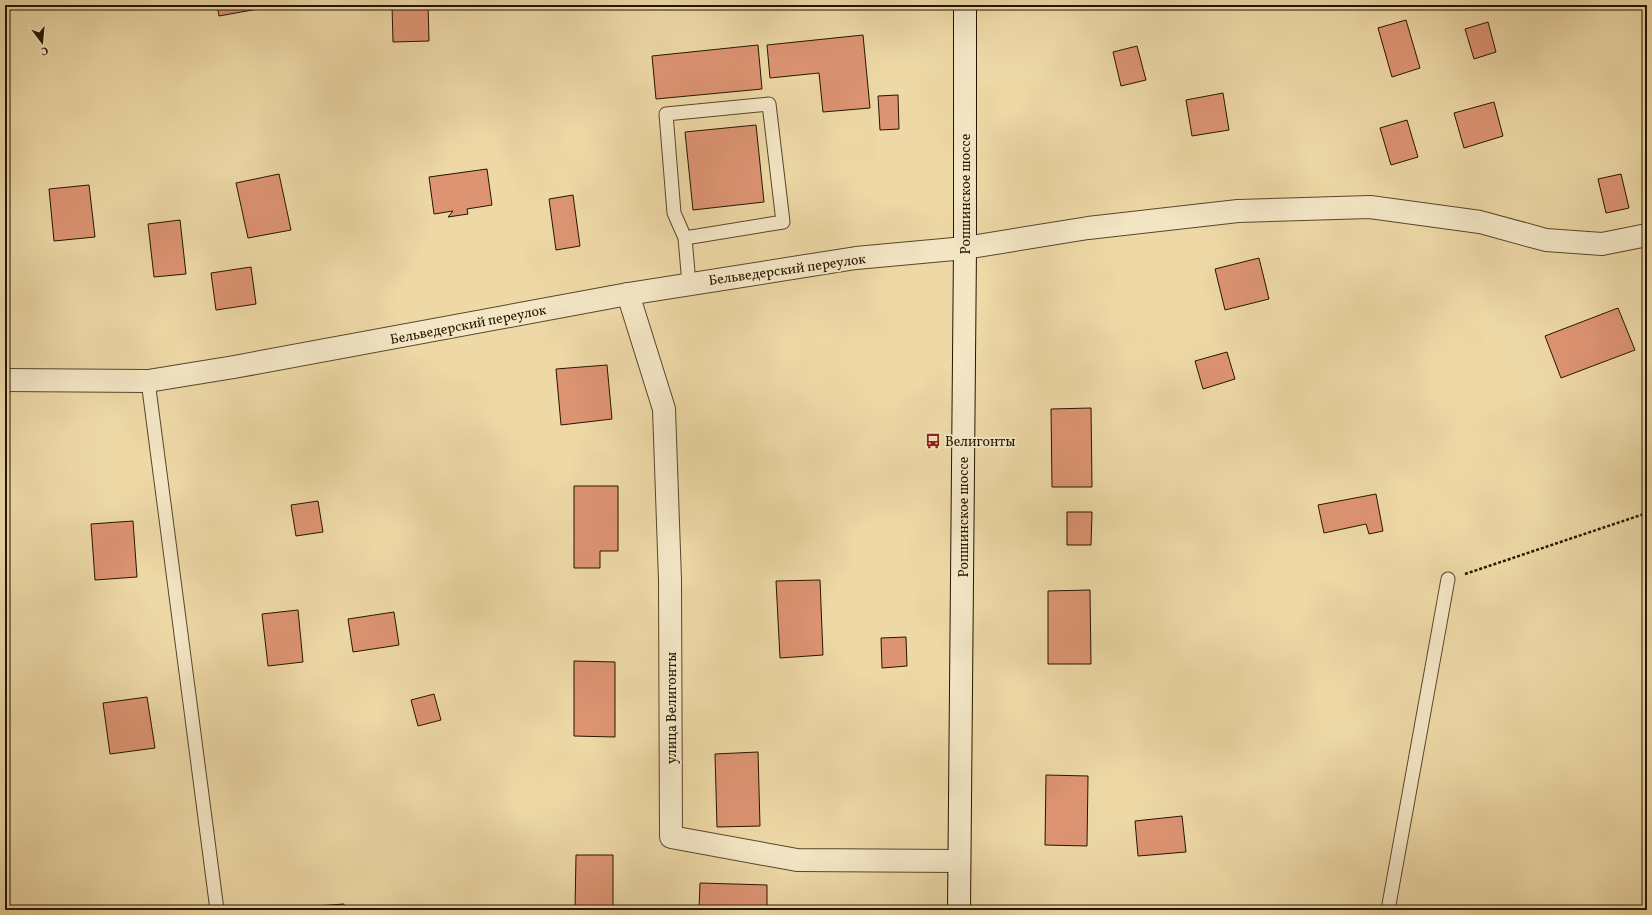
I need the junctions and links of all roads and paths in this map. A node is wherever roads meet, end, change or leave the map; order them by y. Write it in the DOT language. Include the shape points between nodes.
graph roads {
  1 [pos="966,5"];
  2 [pos="1647,235"];
  3 [pos="685,238"];
  4 [pos="965,248"];
  5 [pos="689,284"];
  6 [pos="628,294"];
  7 [pos="5,380"];
  8 [pos="148,381"];
  9 [pos="1647,513"];
  10 [pos="1448,579"];
  11 [pos="959,861"];
  12 [pos="217,910"];
  13 [pos="959,910"];
  14 [pos="1388,910"];
  1 -- 4 [label="street, Ропшинское шоссе"];
  2 -- 4 [label="street, Бельведерский переулок" via="1602,244 1546,240 1480,222 1370,207 1238,211 1088,228"];
  3 -- 3 [label="lane" via="674,213 666,114 769,104 783,222"];
  3 -- 5 [label="lane"];
  4 -- 5 [label="street, Бельведерский переулок" via="856,258"];
  4 -- 11 [label="street, Ропшинское шоссе"];
  5 -- 6 [label="street, Бельведерский переулок"];
  6 -- 8 [label="street, Бельведерский переулок"];
  6 -- 11 [label="street, улица Велигонты" via="664,409 670,580 671,837 797,860"];
  7 -- 8 [label="street, Бельведерский переулок"];
  8 -- 12 [label="lane"];
  9 -- 10 [label="path"];
  10 -- 14 [label="lane"];
  11 -- 13 [label="street, Ропшинское шоссе"];
}
